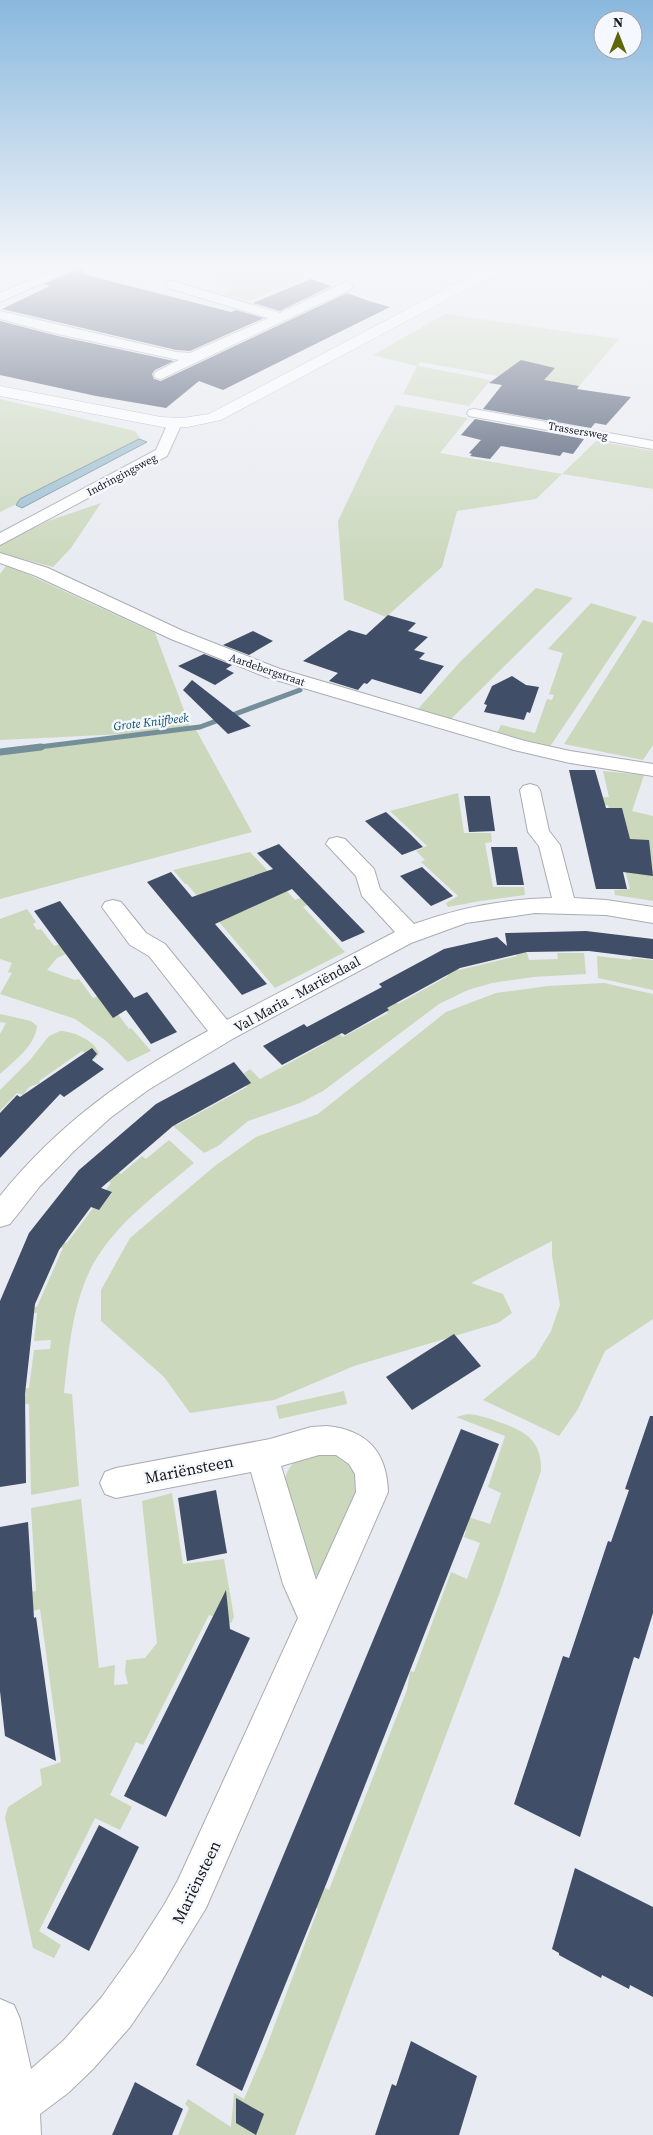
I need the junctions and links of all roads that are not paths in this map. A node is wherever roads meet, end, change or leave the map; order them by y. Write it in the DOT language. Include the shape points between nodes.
graph roads {
  1 [pos="177,367"];
  2 [pos="310,367"];
  3 [pos="161,375"];
  4 [pos="0,391"];
  5 [pos="474,413"];
  6 [pos="175,424"];
  7 [pos="653,444"];
  8 [pos="0,540"];
  9 [pos="0,558"];
  10 [pos="653,770"];
  11 [pos="530,790"];
  12 [pos="337,844"];
  13 [pos="565,905"];
  14 [pos="113,908"];
  15 [pos="653,915"];
  16 [pos="410,934"];
  17 [pos="224,1034"];
  18 [pos="0,1216"];
  19 [pos="262,1455"];
  20 [pos="116,1483"];
  21 [pos="316,1620"];
  22 [pos="0,2019"];
  23 [pos="19,2119"];
  1 -- 3 [label="street"];
  2 -- 6 [label="street" via="215,417"];
  4 -- 6 [label="street"];
  5 -- 7 [label="street, Trassersweg"];
  6 -- 8 [label="street, Indringingsweg" via="162,453"];
  9 -- 10 [label="street, Aardebergstraat" via="42,572 177,635 273,674 546,752"];
  11 -- 13 [label="street" via="539,832 549,845"];
  12 -- 16 [label="street" via="366,874 370,891"];
  13 -- 15 [label="street, Val Maria - Mariëndaal"];
  13 -- 16 [label="street, Val Maria - Mariëndaal" via="512,908 466,916"];
  14 -- 17 [label="street" via="138,939 157,950"];
  16 -- 17 [label="street, Val Maria - Mariëndaal"];
  17 -- 18 [label="street, Val Maria - Mariëndaal" via="139,1083 115,1101 40,1168"];
  19 -- 20 [label="street, Mariënsteen"];
  19 -- 21 [label="street" via="300,1584"];
  19 -- 21 [label="street, Mariënsteen" via="325,1440 351,1447 370,1466 372,1492"];
  21 -- 23 [label="street, Mariënsteen" via="192,1894 160,1949 93,2041"];
  22 -- 23 [label="street"];
}
